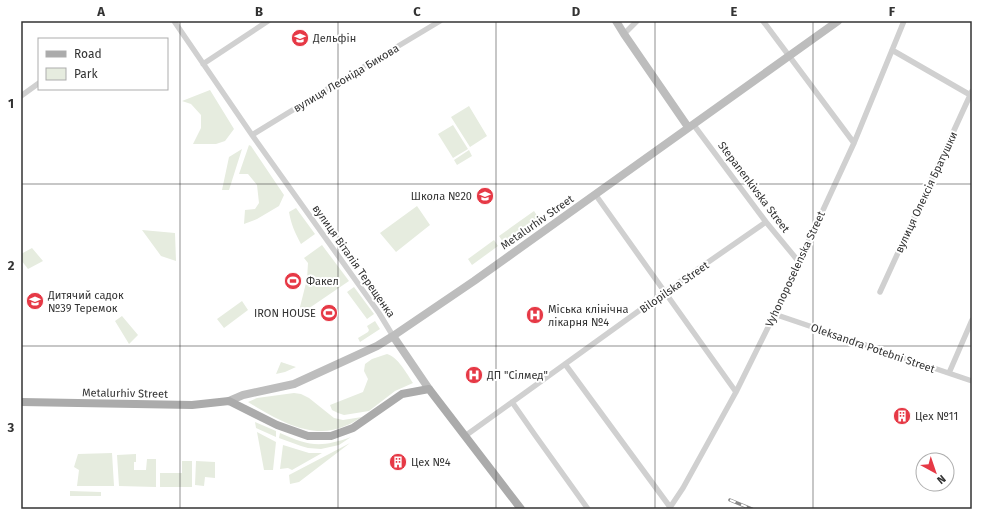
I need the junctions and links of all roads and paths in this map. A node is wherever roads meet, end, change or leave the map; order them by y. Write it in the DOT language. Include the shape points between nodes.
graph roads {
  1 [pos="175,21"];
  2 [pos="268,21"];
  3 [pos="440,21"];
  4 [pos="616,21"];
  5 [pos="637,21"];
  6 [pos="763,21"];
  7 [pos="838,21"];
  8 [pos="904,21"];
  9 [pos="624,34"];
  10 [pos="892,50"];
  11 [pos="789,55"];
  12 [pos="203,64"];
  13 [pos="38,84"];
  14 [pos="971,94"];
  15 [pos="21,96"];
  16 [pos="690,126"];
  17 [pos="252,136"];
  18 [pos="854,143"];
  19 [pos="595,194"];
  20 [pos="766,222"];
  21 [pos="799,262"];
  22 [pos="665,292"];
  23 [pos="880,292"];
  24 [pos="774,314"];
  25 [pos="972,320"];
  26 [pos="394,336"];
  27 [pos="565,364"];
  28 [pos="948,373"];
  29 [pos="972,381"];
  30 [pos="429,389"];
  31 [pos="736,392"];
  32 [pos="229,401"];
  33 [pos="21,402"];
  34 [pos="512,402"];
  35 [pos="465,436"];
  36 [pos="669,508"];
  37 [pos="521,509"];
  38 [pos="588,509"];
  1 -- 12 [label="street, вулиця Віталія Терещенка"];
  2 -- 12 [label="street"];
  3 -- 17 [label="street, вулиця Леоніда Бикова"];
  4 -- 9 [label="main road, Stepanenkivska Street"];
  5 -- 9 [label="street"];
  6 -- 11 [label="street"];
  7 -- 11 [label="main road, Metalurhiv Street"];
  8 -- 10 [label="street, Vyhonoposelenska Street"];
  9 -- 16 [label="main road, Stepanenkivska Street"];
  10 -- 14 [label="street"];
  10 -- 18 [label="street, Vyhonoposelenska Street"];
  11 -- 16 [label="main road, Metalurhiv Street"];
  11 -- 18 [label="street"];
  12 -- 17 [label="street, вулиця Віталія Терещенка"];
  13 -- 15 [label="street"];
  14 -- 23 [label="street, вулиця Олексія Братушки"];
  16 -- 19 [label="main road, Metalurhiv Street"];
  16 -- 20 [label="street, Stepanenkivska Street"];
  17 -- 26 [label="street, вулиця Віталія Терещенка"];
  18 -- 21 [label="street, Vyhonoposelenska Street"];
  19 -- 22 [label="street"];
  19 -- 26 [label="main road, Metalurhiv Street"];
  20 -- 21 [label="street, Stepanenkivska Street"];
  20 -- 22 [label="street, Bilopilska Street"];
  21 -- 24 [label="street, Vyhonoposelenska Street"];
  22 -- 27 [label="street, Bilopilska Street"];
  22 -- 31 [label="street"];
  24 -- 28 [label="street, Oleksandra Potebni Street"];
  24 -- 31 [label="street, Vyhonoposelenska Street"];
  25 -- 28 [label="street"];
  26 -- 30 [label="main road, вулиця Віталія Терещенка"];
  26 -- 32 [label="main road, Metalurhiv Street" via="370,350 294,384 243,395"];
  27 -- 34 [label="street, Bilopilska Street"];
  27 -- 36 [label="street"];
  28 -- 29 [label="street, Oleksandra Potebni Street"];
  30 -- 32 [label="main road" via="402,394 353,428 331,436 308,436 277,425"];
  30 -- 35 [label="main road, вулиця Віталія Терещенка"];
  31 -- 36 [label="street, Vyhonoposelenska Street"];
  32 -- 33 [label="main road, Metalurhiv Street" via="192,405"];
  34 -- 35 [label="street, Bilopilska Street"];
  34 -- 38 [label="street"];
  35 -- 37 [label="main road, вулиця Віталія Терещенка"];
}
